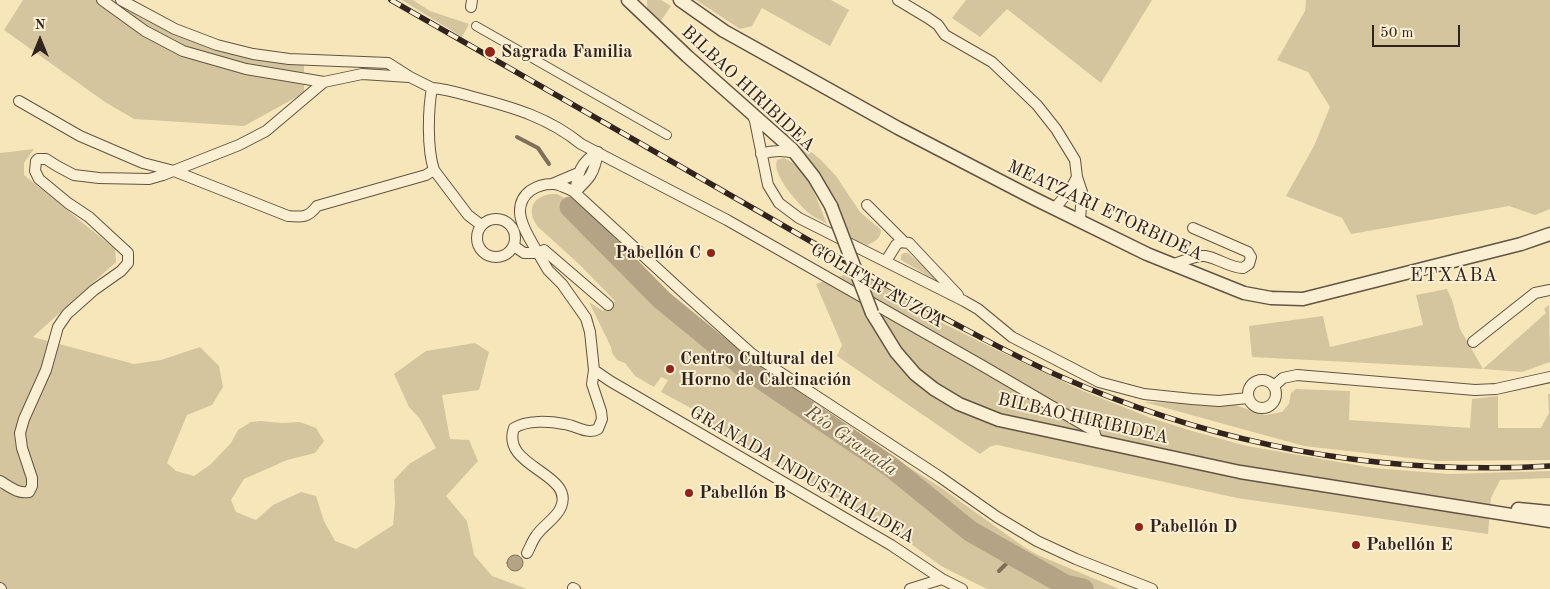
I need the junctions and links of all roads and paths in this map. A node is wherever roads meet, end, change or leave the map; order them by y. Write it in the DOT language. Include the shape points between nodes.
graph roads {
  1 [pos="102,0"];
  2 [pos="121,0"];
  3 [pos="628,0"];
  4 [pos="680,0"];
  5 [pos="898,0"];
  6 [pos="640,5"];
  7 [pos="476,26"];
  8 [pos="410,77"];
  9 [pos="324,82"];
  10 [pos="432,88"];
  11 [pos="19,101"];
  12 [pos="752,112"];
  13 [pos="667,135"];
  14 [pos="581,144"];
  15 [pos="598,152"];
  16 [pos="795,153"];
  17 [pos="761,154"];
  18 [pos="580,168"];
  19 [pos="595,168"];
  20 [pos="434,170"];
  21 [pos="633,170"];
  22 [pos="174,171"];
  23 [pos="1077,177"];
  24 [pos="588,179"];
  25 [pos="551,185"];
  26 [pos="575,192"];
  27 [pos="587,202"];
  28 [pos="867,205"];
  29 [pos="1055,208"];
  30 [pos="1080,220"];
  31 [pos="482,225"];
  32 [pos="1193,228"];
  33 [pos="1550,234"];
  34 [pos="904,242"];
  35 [pos="514,246"];
  36 [pos="538,253"];
  37 [pos="886,261"];
  38 [pos="1174,264"];
  39 [pos="1550,290"];
  40 [pos="964,301"];
  41 [pos="608,305"];
  42 [pos="1473,342"];
  43 [pos="594,370"];
  44 [pos="1550,377"];
  45 [pos="1274,386"];
  46 [pos="1248,398"];
  47 [pos="1097,441"];
  48 [pos="0,481"];
  49 [pos="1372,493"];
  50 [pos="1550,512"];
  51 [pos="1544,520"];
  52 [pos="1550,526"];
  53 [pos="527,554"];
  54 [pos="942,579"];
  55 [pos="910,589"];
  56 [pos="962,589"];
  57 [pos="1152,589"];
  1 -- 9 [label="street, GOLIFAR AUZOA" via="145,31 183,51 246,69"];
  2 -- 8 [label="street, GOLIFAR AUZOA" via="175,29 217,46 289,59 388,63"];
  3 -- 6 [label="street, BILBAO HIRIBIDEA"];
  4 -- 29 [label="street, MEATZARI ETORBIDEA" via="724,31 877,116"];
  5 -- 23 [label="street" via="938,25 945,35 992,62 1037,105 1075,160"];
  6 -- 12 [label="street, BILBAO HIRIBIDEA" via="687,56"];
  7 -- 13 [label="street"];
  8 -- 9 [label="street, GOLIFAR AUZOA" via="362,74"];
  8 -- 10 [label="street, GOLIFAR AUZOA"];
  9 -- 22 [label="street, GOLIFAR AUZOA" via="266,131"];
  10 -- 14 [label="street, GOLIFAR AUZOA" via="513,107 541,119"];
  10 -- 20 [label="street" via="430,156"];
  11 -- 22 [label="street" via="80,136"];
  12 -- 16 [label="street, BILBAO HIRIBIDEA"];
  12 -- 17 [label="street"];
  14 -- 15 [label="street, GOLIFAR AUZOA"];
  14 -- 18 [label="street"];
  15 -- 18 [label="street"];
  15 -- 19 [label="street"];
  15 -- 21 [label="street, GOLIFAR AUZOA"];
  16 -- 17 [label="street" via="783,150"];
  16 -- 47 [label="street, BILBAO HIRIBIDEA, bridge" via="831,206 872,313 896,352 915,374 959,404 999,420"];
  17 -- 37 [label="street" via="768,185 779,203 799,218"];
  18 -- 25 [label="street"];
  18 -- 26 [label="street"];
  19 -- 21 [label="street, GOLIFAR AUZOA" via="610,165"];
  19 -- 24 [label="street"];
  20 -- 22 [label="street" via="317,206 311,214 303,216 288,216"];
  20 -- 31 [label="street" via="468,215"];
  21 -- 47 [label="street, GOLIFAR AUZOA" via="983,366 1094,431"];
  22 -- 48 [label="street, GOLIFAR AUZOA" via="149,179 99,178 74,175 46,159 36,161 34,171 39,179 116,240 128,253 128,263 67,314 58,327 46,370 20,432 32,478 29,492 22,493"];
  23 -- 29 [label="street"];
  23 -- 30 [label="street" via="1082,192"];
  24 -- 26 [label="street"];
  24 -- 27 [label="street"];
  25 -- 26 [label="street"];
  25 -- 36 [label="street" via="528,191 522,200 520,214"];
  26 -- 27 [label="street"];
  27 -- 57 [label="street" via="752,354 1037,541"];
  28 -- 34 [label="street"];
  29 -- 30 [label="street, MEATZARI ETORBIDEA"];
  30 -- 38 [label="street, MEATZARI ETORBIDEA"];
  31 -- 35 [label="street" via="496,218 506,221 514,230"];
  31 -- 35 [label="street" via="478,231 478,242 484,253 499,257"];
  32 -- 38 [label="street" via="1248,252 1251,257 1249,264 1241,268 1199,256"];
  33 -- 38 [label="street, MEATZARI ETORBIDEA" via="1303,299 1244,293"];
  34 -- 37 [label="street" via="896,245"];
  34 -- 40 [label="street" via="909,243"];
  35 -- 36 [label="street" via="524,252"];
  36 -- 41 [label="street" via="544,250"];
  36 -- 43 [label="street" via="586,318"];
  37 -- 40 [label="street"];
  39 -- 42 [label="street" via="1535,293"];
  40 -- 46 [label="street" via="1012,336 1099,382 1144,394 1192,400"];
  43 -- 53 [label="street" via="592,384 602,419 598,429 589,431 564,424 536,422 519,424 514,428 511,441 516,453 554,482 563,498 561,508 536,536"];
  43 -- 54 [label="street, GRANADA INDUSTRIALDEA" via="892,545"];
  44 -- 45 [label="street" via="1496,389 1475,390 1297,375 1283,378"];
  45 -- 46 [label="street" via="1266,380 1258,380 1248,390"];
  45 -- 46 [label="street" via="1276,397 1267,407 1254,406"];
  47 -- 49 [label="street, BILBAO HIRIBIDEA" via="1240,472"];
  49 -- 50 [label="street, BILBAO HIRIBIDEA"];
  49 -- 51 [label="street, BILBAO HIRIBIDEA"];
  51 -- 52 [label="street"];
  54 -- 55 [label="street"];
  54 -- 56 [label="street, GRANADA INDUSTRIALDEA"];
}
